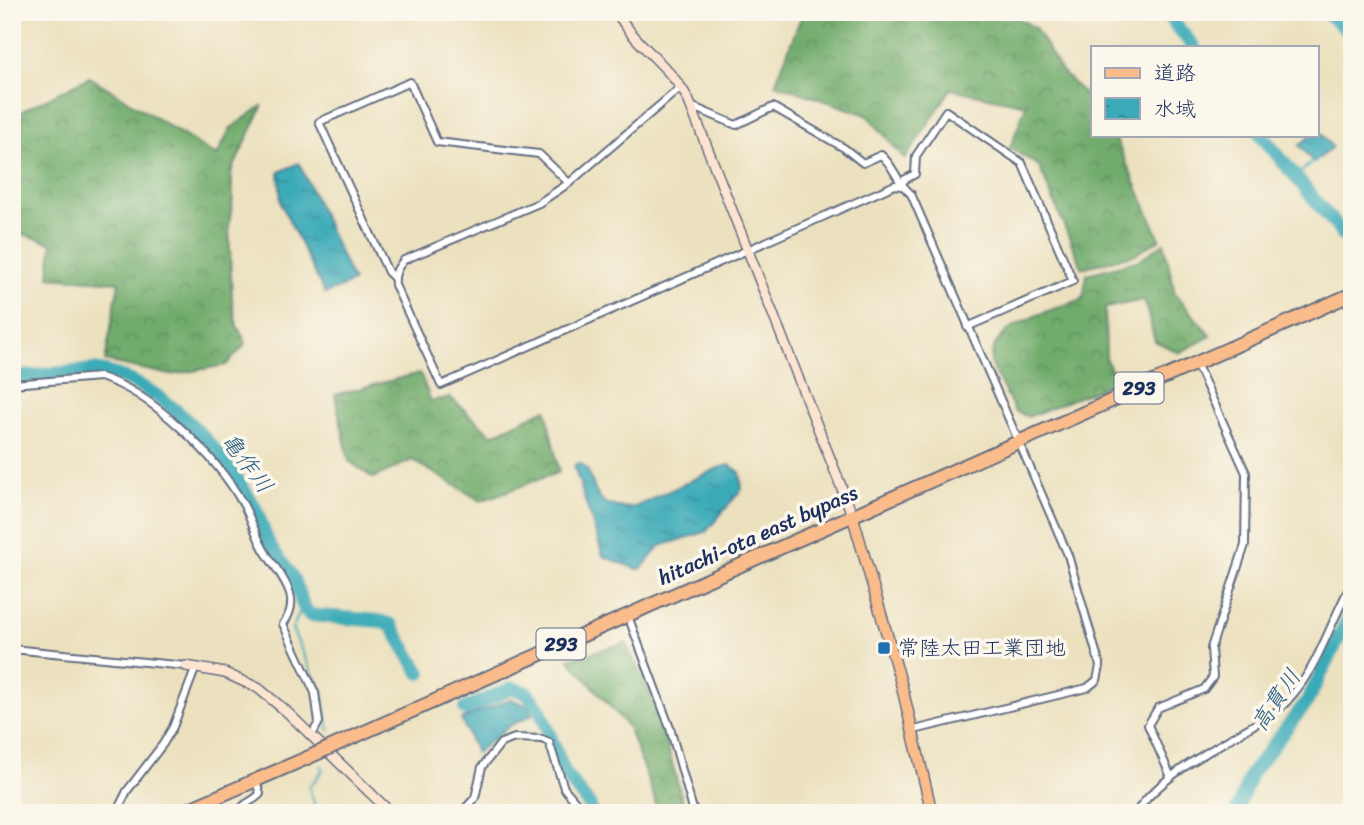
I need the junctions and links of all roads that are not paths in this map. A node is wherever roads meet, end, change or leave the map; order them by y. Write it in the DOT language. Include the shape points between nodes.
graph roads {
  1 [pos="617,12"];
  2 [pos="681,87"];
  3 [pos="691,106"];
  4 [pos="569,183"];
  5 [pos="901,186"];
  6 [pos="747,250"];
  7 [pos="394,278"];
  8 [pos="1352,294"];
  9 [pos="967,327"];
  10 [pos="1196,363"];
  11 [pos="12,384"];
  12 [pos="1018,441"];
  13 [pos="852,514"];
  14 [pos="1352,583"];
  15 [pos="627,614"];
  16 [pos="12,649"];
  17 [pos="191,667"];
  18 [pos="914,730"];
  19 [pos="311,737"];
  20 [pos="1171,777"];
  21 [pos="255,779"];
  22 [pos="209,800"];
  23 [pos="116,813"];
  24 [pos="180,813"];
  25 [pos="214,813"];
  26 [pos="239,813"];
  27 [pos="391,813"];
  28 [pos="461,813"];
  29 [pos="585,813"];
  30 [pos="694,813"];
  31 [pos="932,813"];
  32 [pos="1136,813"];
  1 -- 2 [label="street"];
  2 -- 3 [label="street"];
  2 -- 4 [label="street"];
  3 -- 5 [label="street" via="736,125 773,107 863,163 881,155 890,162"];
  3 -- 6 [label="street"];
  4 -- 7 [label="street" via="538,203 404,260"];
  4 -- 7 [label="street" via="539,154 437,142 411,82 319,121"];
  5 -- 6 [label="street"];
  5 -- 9 [label="street" via="911,194"];
  5 -- 9 [label="street" via="915,174 916,156 946,111 1022,163 1073,281"];
  6 -- 7 [label="street" via="441,385"];
  6 -- 13 [label="street"];
  8 -- 10 [label="highway, hitachi-ota east bypass / 293"];
  9 -- 12 [label="street"];
  10 -- 12 [label="highway, hitachi-ota east bypass / 293"];
  10 -- 20 [label="street" via="1246,473 1245,545 1211,648 1213,677 1204,689 1158,708 1148,725"];
  11 -- 19 [label="street" via="100,377 114,381 155,407 210,457 243,502 264,551 293,600 283,624 315,693 319,722"];
  12 -- 13 [label="highway, hitachi-ota east bypass / 293"];
  12 -- 18 [label="street" via="1068,555 1100,674 1087,688"];
  13 -- 15 [label="highway, hitachi-ota east bypass / 293"];
  13 -- 18 [label="main road"];
  14 -- 20 [label="street" via="1312,668 1292,697"];
  15 -- 21 [label="highway, hitachi-ota east bypass / 293, bridge"];
  15 -- 30 [label="street" via="670,728"];
  16 -- 17 [label="street"];
  17 -- 19 [label="street" via="258,688"];
  17 -- 23 [label="street" via="173,727"];
  18 -- 31 [label="main road"];
  19 -- 27 [label="street"];
  20 -- 32 [label="street"];
  21 -- 22 [label="highway, hitachi-ota east bypass / 293"];
  21 -- 26 [label="street" via="260,794"];
  22 -- 24 [label="highway, hitachi-ota east bypass / 293"];
  22 -- 25 [label="main road"];
  28 -- 29 [label="street" via="475,798 485,762 501,743 516,738 549,742 564,788"];
}
